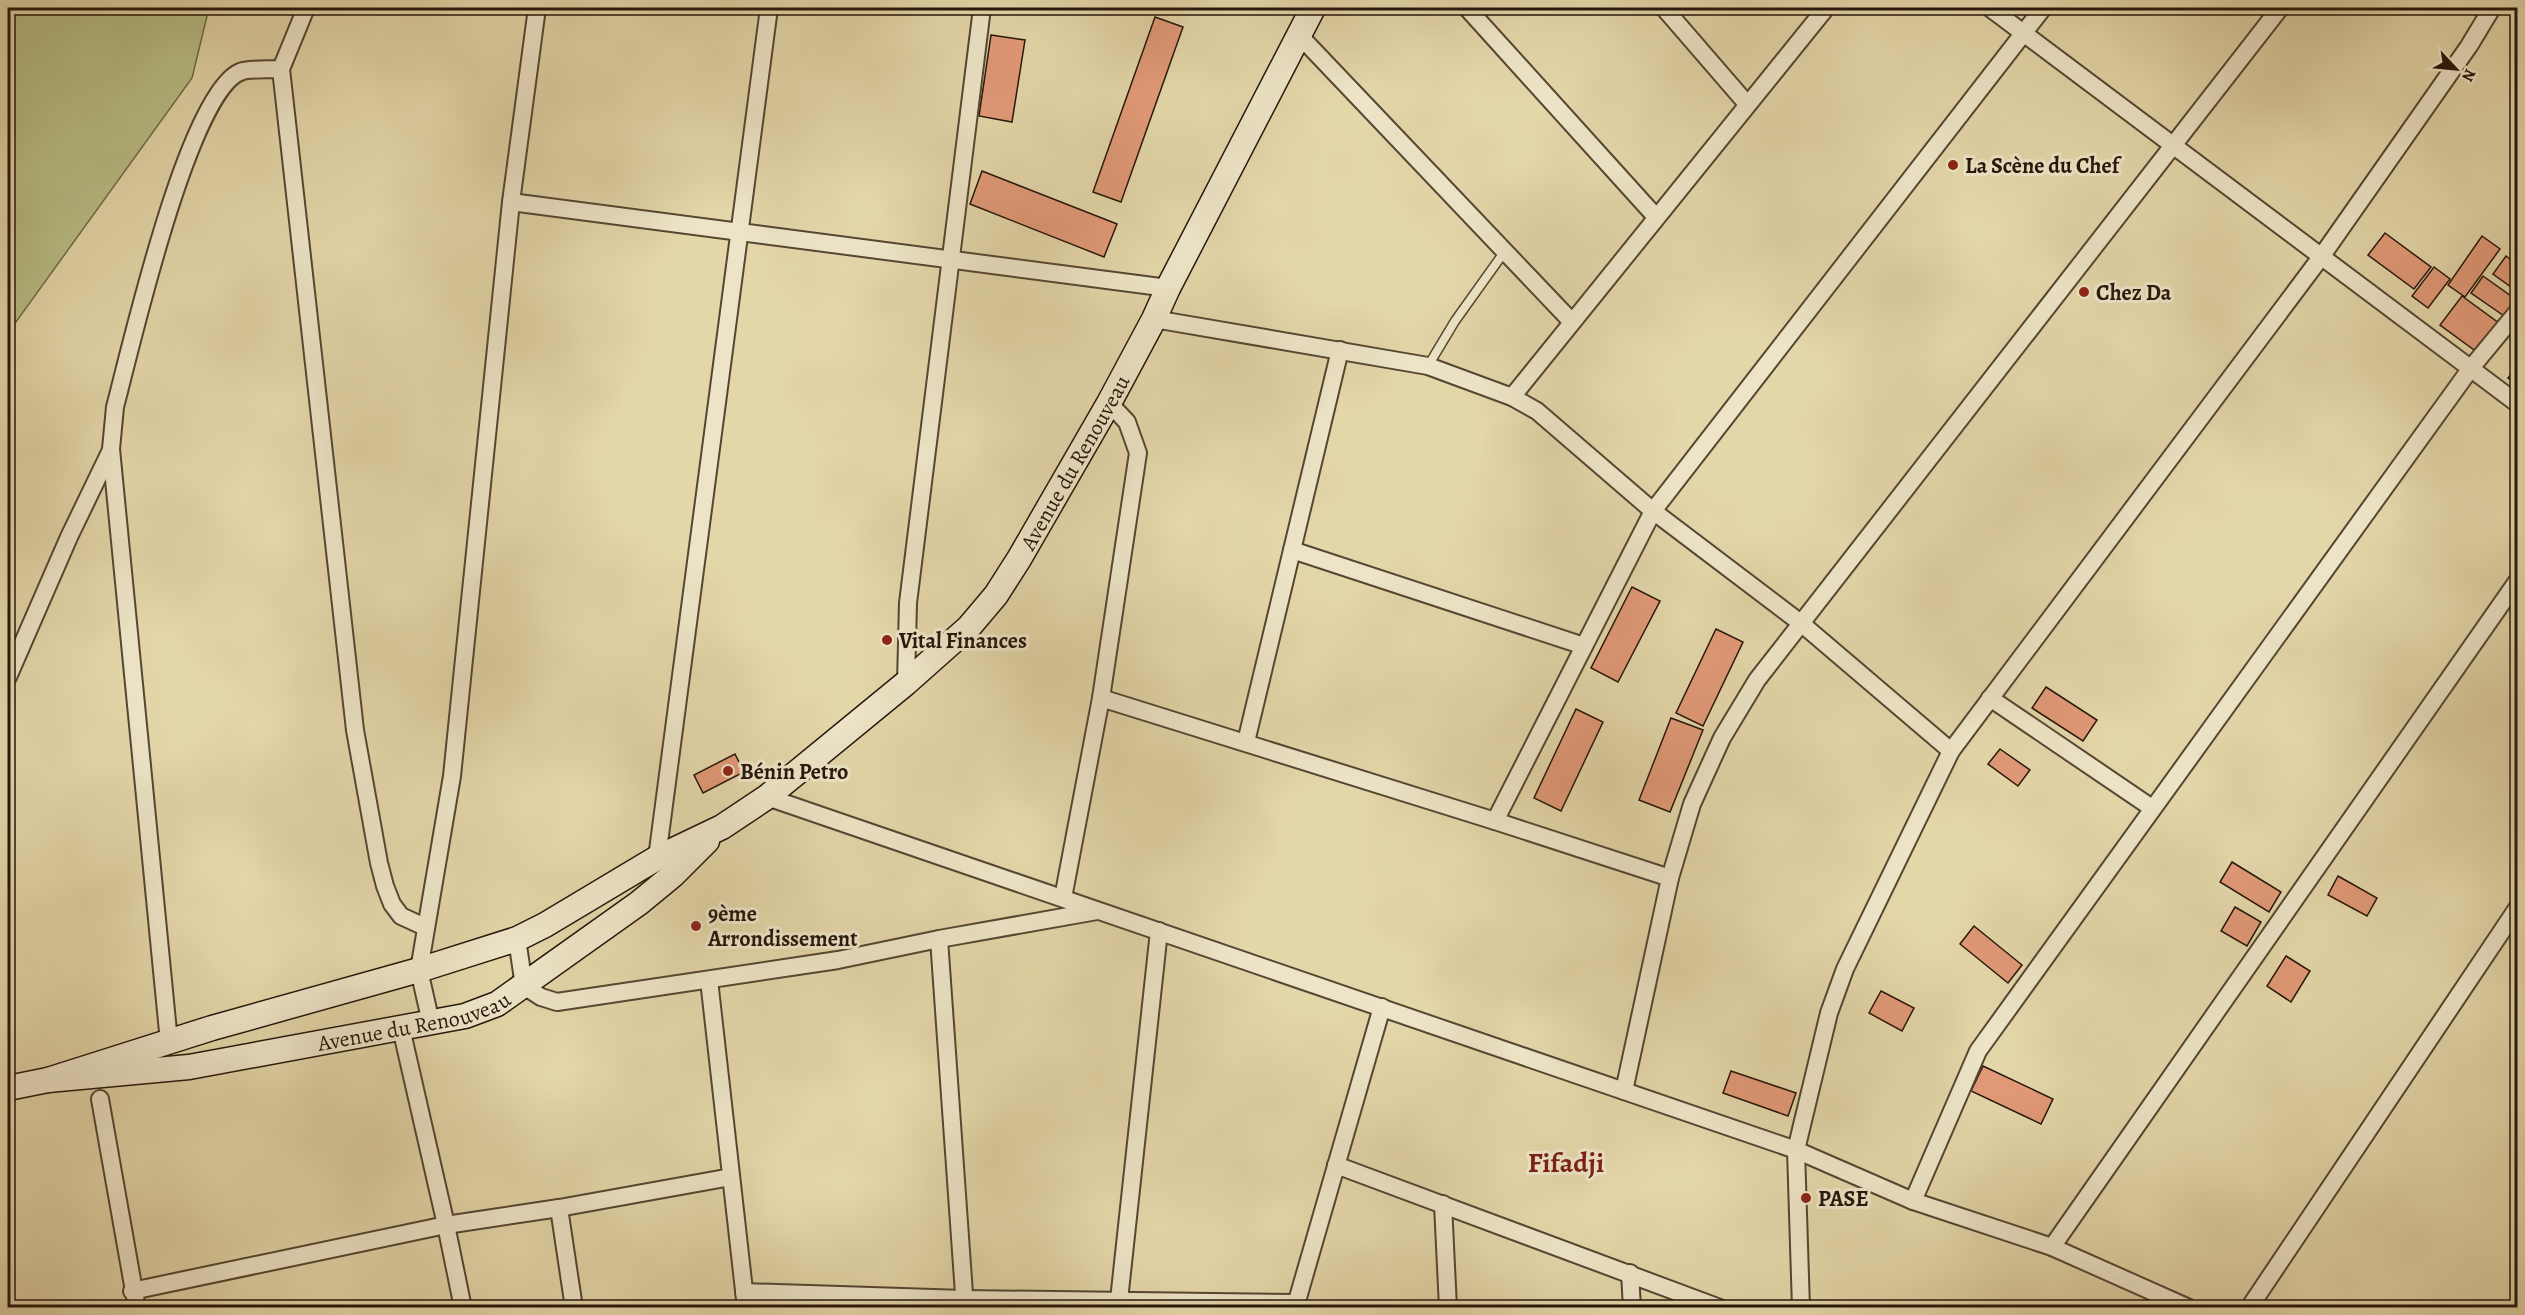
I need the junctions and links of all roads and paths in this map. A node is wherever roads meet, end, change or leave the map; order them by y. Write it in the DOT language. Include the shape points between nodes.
graph roads {
  1 [pos="306,8"];
  2 [pos="537,8"];
  3 [pos="769,8"];
  4 [pos="982,8"];
  5 [pos="1312,8"];
  6 [pos="1467,8"];
  7 [pos="1664,8"];
  8 [pos="1826,8"];
  9 [pos="1990,8"];
  10 [pos="2043,8"];
  11 [pos="2280,8"];
  12 [pos="2492,8"];
  13 [pos="2024,33"];
  14 [pos="1298,34"];
  15 [pos="281,69"];
  16 [pos="1747,104"];
  17 [pos="2173,145"];
  18 [pos="511,202"];
  19 [pos="1656,217"];
  20 [pos="740,232"];
  21 [pos="1505,251"];
  22 [pos="2321,257"];
  23 [pos="950,259"];
  24 [pos="1168,288"];
  25 [pos="2517,311"];
  26 [pos="1154,319"];
  27 [pos="1572,322"];
  28 [pos="1340,350"];
  29 [pos="1428,366"];
  30 [pos="2471,368"];
  31 [pos="1512,397"];
  32 [pos="1109,403"];
  33 [pos="2517,404"];
  34 [pos="111,449"];
  35 [pos="1653,510"];
  36 [pos="1292,550"];
  37 [pos="2517,580"];
  38 [pos="1802,624"];
  39 [pos="1584,646"];
  40 [pos="8,677"];
  41 [pos="906,683"];
  42 [pos="1101,698"];
  43 [pos="1990,698"];
  44 [pos="1246,742"];
  45 [pos="1951,751"];
  46 [pos="767,797"];
  47 [pos="2152,808"];
  48 [pos="1495,821"];
  49 [pos="722,827"];
  50 [pos="657,858"];
  51 [pos="1670,878"];
  52 [pos="1063,898"];
  53 [pos="2517,908"];
  54 [pos="1099,911"];
  55 [pos="425,927"];
  56 [pos="1159,931"];
  57 [pos="517,939"];
  58 [pos="939,939"];
  59 [pos="419,970"];
  60 [pos="709,980"];
  61 [pos="524,986"];
  62 [pos="1382,1007"];
  63 [pos="431,1023"];
  64 [pos="401,1028"];
  65 [pos="168,1042"];
  66 [pos="48,1080"];
  67 [pos="8,1088"];
  68 [pos="1624,1091"];
  69 [pos="100,1099"];
  70 [pos="1796,1150"];
  71 [pos="1336,1165"];
  72 [pos="731,1177"];
  73 [pos="1913,1201"];
  74 [pos="1443,1204"];
  75 [pos="559,1208"];
  76 [pos="446,1225"];
  77 [pos="2052,1247"];
  78 [pos="1630,1273"];
  79 [pos="132,1291"];
  80 [pos="1119,1299"];
  81 [pos="745,1300"];
  82 [pos="965,1303"];
  83 [pos="1295,1305"];
  84 [pos="136,1308"];
  85 [pos="463,1308"];
  86 [pos="574,1308"];
  87 [pos="1448,1308"];
  88 [pos="1632,1308"];
  89 [pos="1720,1308"];
  90 [pos="1801,1308"];
  91 [pos="2189,1308"];
  92 [pos="2249,1308"];
  1 -- 15 [label="street"];
  2 -- 18 [label="street"];
  3 -- 20 [label="street"];
  4 -- 23 [label="street"];
  5 -- 14 [label="main road, Avenue du Renouveau"];
  6 -- 19 [label="street"];
  7 -- 16 [label="street"];
  8 -- 16 [label="street"];
  9 -- 13 [label="street"];
  10 -- 13 [label="street"];
  11 -- 17 [label="street"];
  12 -- 22 [label="street"];
  13 -- 17 [label="street"];
  13 -- 35 [label="street"];
  14 -- 21 [label="street"];
  14 -- 24 [label="main road, Avenue du Renouveau"];
  15 -- 34 [label="street" via="240,72 214,96 185,158 115,407"];
  15 -- 55 [label="street" via="356,730 385,886 400,916"];
  16 -- 19 [label="street"];
  17 -- 22 [label="street"];
  17 -- 38 [label="street"];
  18 -- 20 [label="street"];
  18 -- 55 [label="street" via="452,776"];
  19 -- 27 [label="street"];
  20 -- 23 [label="street"];
  20 -- 50 [label="street"];
  21 -- 27 [label="street"];
  21 -- 29 [label="lane"];
  22 -- 30 [label="street"];
  22 -- 43 [label="street"];
  23 -- 24 [label="street"];
  23 -- 41 [label="street" via="909,603"];
  24 -- 26 [label="main road, Avenue du Renouveau"];
  25 -- 30 [label="street"];
  26 -- 28 [label="street"];
  26 -- 32 [label="main road, Avenue du Renouveau"];
  27 -- 31 [label="street"];
  28 -- 29 [label="street"];
  28 -- 36 [label="street"];
  29 -- 31 [label="street"];
  30 -- 33 [label="street"];
  30 -- 47 [label="street"];
  31 -- 35 [label="street" via="1537,411"];
  32 -- 41 [label="main road, Avenue du Renouveau" via="996,595 969,627"];
  32 -- 42 [label="street" via="1127,422 1138,453"];
  34 -- 40 [label="street"];
  34 -- 65 [label="street"];
  35 -- 38 [label="street"];
  35 -- 39 [label="street"];
  36 -- 39 [label="street"];
  36 -- 44 [label="street"];
  37 -- 77 [label="street"];
  38 -- 45 [label="street"];
  38 -- 51 [label="street" via="1757,680 1722,738 1692,804"];
  39 -- 48 [label="street"];
  41 -- 46 [label="main road, Avenue du Renouveau"];
  42 -- 44 [label="street"];
  42 -- 52 [label="street"];
  43 -- 45 [label="street"];
  43 -- 47 [label="street"];
  44 -- 48 [label="street"];
  45 -- 70 [label="street" via="1845,969 1829,1013"];
  46 -- 49 [label="main road, Avenue du Renouveau"];
  46 -- 52 [label="street"];
  47 -- 73 [label="street" via="1978,1051"];
  48 -- 51 [label="street"];
  49 -- 50 [label="main road, Avenue du Renouveau"];
  49 -- 61 [label="main road, Avenue du Renouveau" via="639,903"];
  50 -- 57 [label="main road, Avenue du Renouveau"];
  51 -- 68 [label="street"];
  52 -- 54 [label="street"];
  53 -- 92 [label="street"];
  54 -- 56 [label="street"];
  54 -- 58 [label="street"];
  55 -- 59 [label="street"];
  56 -- 62 [label="street"];
  56 -- 80 [label="street"];
  57 -- 59 [label="main road, Avenue du Renouveau"];
  57 -- 61 [label="street"];
  58 -- 60 [label="street"];
  58 -- 82 [label="street"];
  59 -- 63 [label="street"];
  59 -- 65 [label="main road, Avenue du Renouveau"];
  60 -- 61 [label="street" via="556,1002"];
  60 -- 72 [label="street"];
  61 -- 63 [label="main road, Avenue du Renouveau" via="497,1004 465,1017"];
  62 -- 68 [label="street"];
  62 -- 71 [label="street"];
  63 -- 64 [label="main road, Avenue du Renouveau"];
  64 -- 66 [label="main road, Avenue du Renouveau" via="189,1067"];
  64 -- 76 [label="street"];
  65 -- 66 [label="main road, Avenue du Renouveau"];
  66 -- 67 [label="main road, Avenue du Renouveau"];
  68 -- 70 [label="street"];
  69 -- 79 [label="street"];
  70 -- 73 [label="street"];
  70 -- 90 [label="street"];
  71 -- 74 [label="street"];
  71 -- 83 [label="street"];
  72 -- 75 [label="street"];
  72 -- 81 [label="street"];
  73 -- 77 [label="street"];
  74 -- 78 [label="street"];
  74 -- 87 [label="street"];
  75 -- 76 [label="street"];
  75 -- 86 [label="street"];
  76 -- 79 [label="street"];
  76 -- 85 [label="street"];
  77 -- 91 [label="street"];
  78 -- 88 [label="street"];
  78 -- 89 [label="street"];
  79 -- 84 [label="street"];
  80 -- 82 [label="street"];
  80 -- 83 [label="street"];
  81 -- 82 [label="street"];
}
